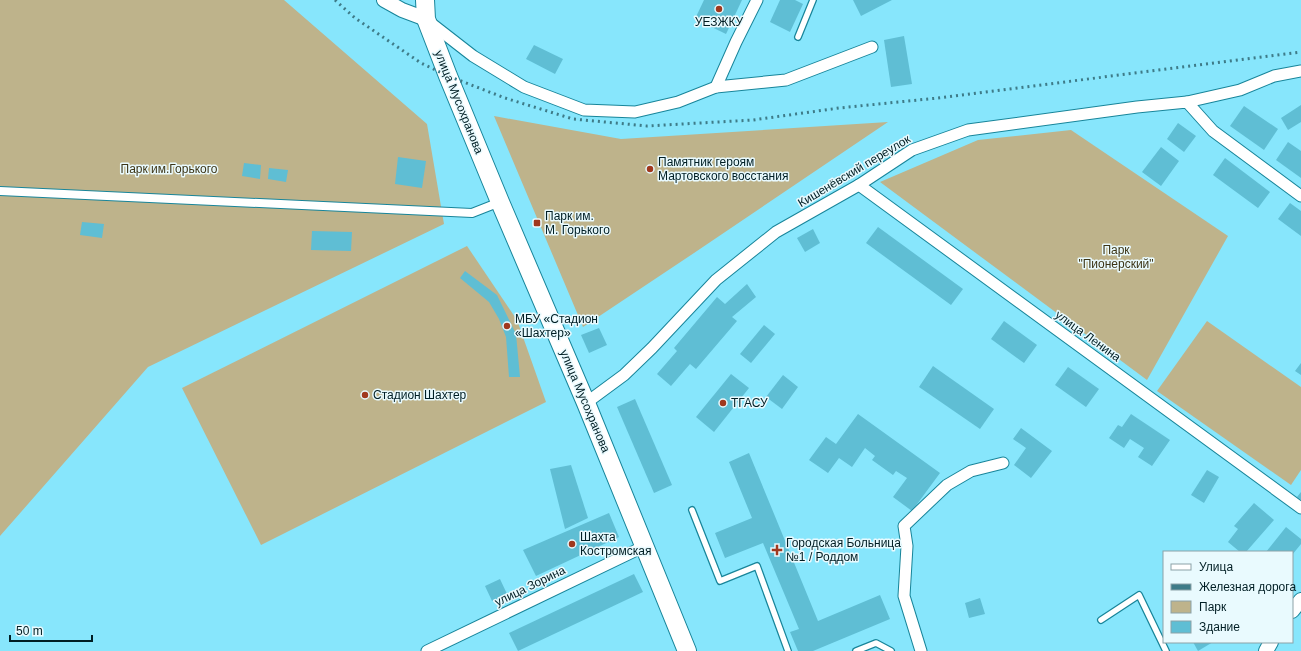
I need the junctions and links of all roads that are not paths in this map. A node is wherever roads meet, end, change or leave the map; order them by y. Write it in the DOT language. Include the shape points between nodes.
graph roads {
  1 [pos="384,0"];
  2 [pos="425,0"];
  3 [pos="757,0"];
  4 [pos="811,1"];
  5 [pos="426,19"];
  6 [pos="798,37"];
  7 [pos="872,47"];
  8 [pos="1301,71"];
  9 [pos="716,87"];
  10 [pos="1187,102"];
  11 [pos="859,185"];
  12 [pos="0,191"];
  13 [pos="1301,196"];
  14 [pos="500,202"];
  15 [pos="586,404"];
  16 [pos="1003,463"];
  17 [pos="1301,508"];
  18 [pos="692,510"];
  19 [pos="644,546"];
  20 [pos="1301,600"];
  21 [pos="1293,610"];
  22 [pos="1101,620"];
  23 [pos="426,651"];
  24 [pos="687,651"];
  25 [pos="788,651"];
  26 [pos="856,651"];
  27 [pos="891,651"];
  28 [pos="921,651"];
  29 [pos="1166,651"];
  1 -- 5 [label="street"];
  2 -- 5 [label="main road, улица Мусохранова"];
  3 -- 9 [label="street"];
  4 -- 6 [label="lane"];
  5 -- 9 [label="street" via="472,56 524,87 584,110 635,112 678,102"];
  5 -- 14 [label="main road, улица Мусохранова"];
  7 -- 9 [label="street" via="786,80"];
  8 -- 10 [label="street, Кишенёвский переулок" via="1274,76 1240,90"];
  10 -- 11 [label="street, Кишенёвский переулок" via="968,130 912,150"];
  10 -- 13 [label="street" via="1213,131"];
  11 -- 15 [label="street, Кишенёвский переулок" via="776,232 716,280 624,375"];
  11 -- 17 [label="street, улица Ленина"];
  12 -- 14 [label="street" via="472,213"];
  14 -- 15 [label="main road, улица Мусохранова"];
  15 -- 19 [label="main road, улица Мусохранова"];
  16 -- 28 [label="street" via="971,471 947,485 904,526 907,546 904,596"];
  18 -- 25 [label="lane" via="720,581 757,566"];
  19 -- 23 [label="street, улица Зорина"];
  19 -- 24 [label="main road, улица Мусохранова"];
  20 -- 21 [label="street"];
  22 -- 29 [label="lane" via="1139,595"];
  26 -- 27 [label="lane" via="876,643"];
}
